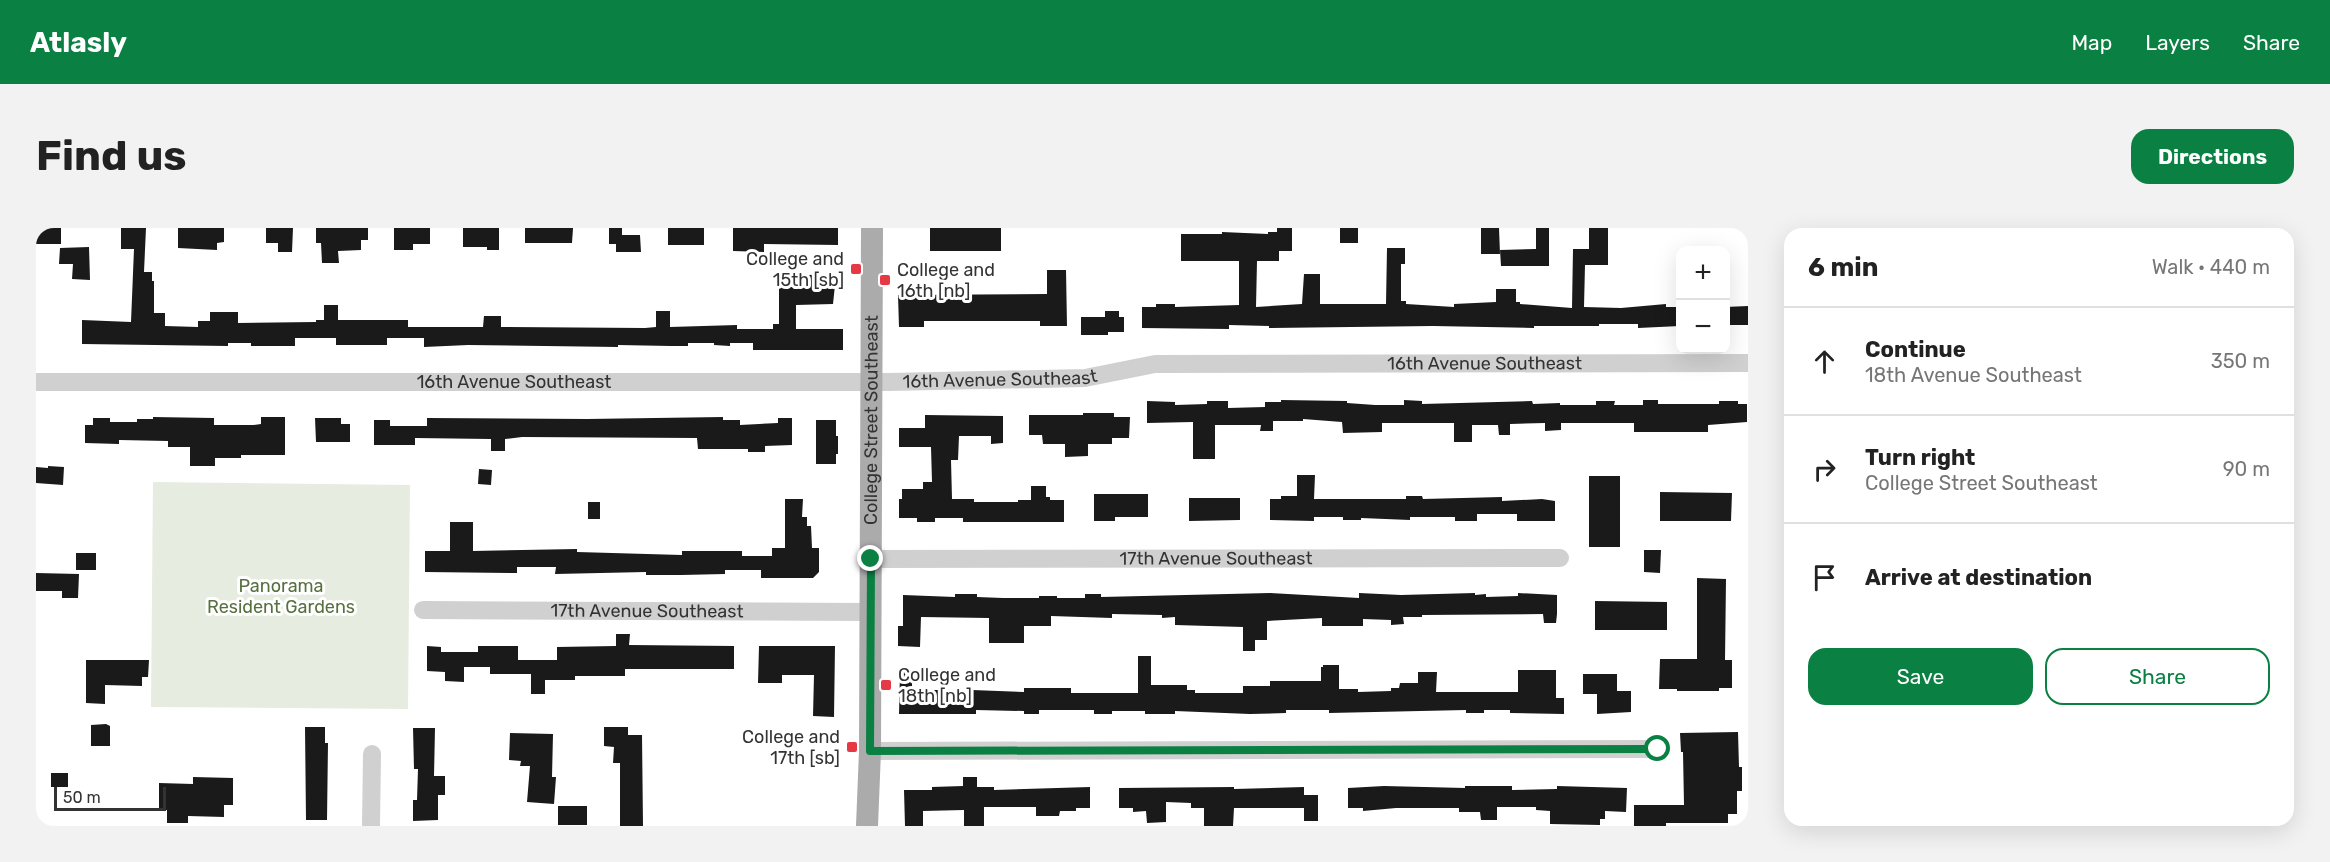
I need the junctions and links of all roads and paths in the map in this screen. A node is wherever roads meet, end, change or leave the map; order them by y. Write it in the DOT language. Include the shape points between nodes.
graph roads {
  1 [pos="872,228"];
  2 [pos="1748,363"];
  3 [pos="36,382"];
  4 [pos="871,382"];
  5 [pos="1560,558"];
  6 [pos="871,559"];
  7 [pos="423,610"];
  8 [pos="871,612"];
  9 [pos="1658,749"];
  10 [pos="870,751"];
  11 [pos="372,754"];
  12 [pos="371,826"];
  13 [pos="867,826"];
  1 -- 4 [label="main road, College Street Southeast"];
  2 -- 4 [label="street, 16th Avenue Southeast" via="1155,364 1085,378"];
  3 -- 4 [label="street, 16th Avenue Southeast"];
  4 -- 6 [label="main road, College Street Southeast"];
  5 -- 6 [label="street, 17th Avenue Southeast"];
  6 -- 8 [label="main road, College Street Southeast"];
  7 -- 8 [label="street, 17th Avenue Southeast"];
  8 -- 10 [label="main road, College Street Southeast"];
  9 -- 10 [label="street"];
  10 -- 13 [label="main road, College Street Southeast"];
  11 -- 12 [label="street"];
}
